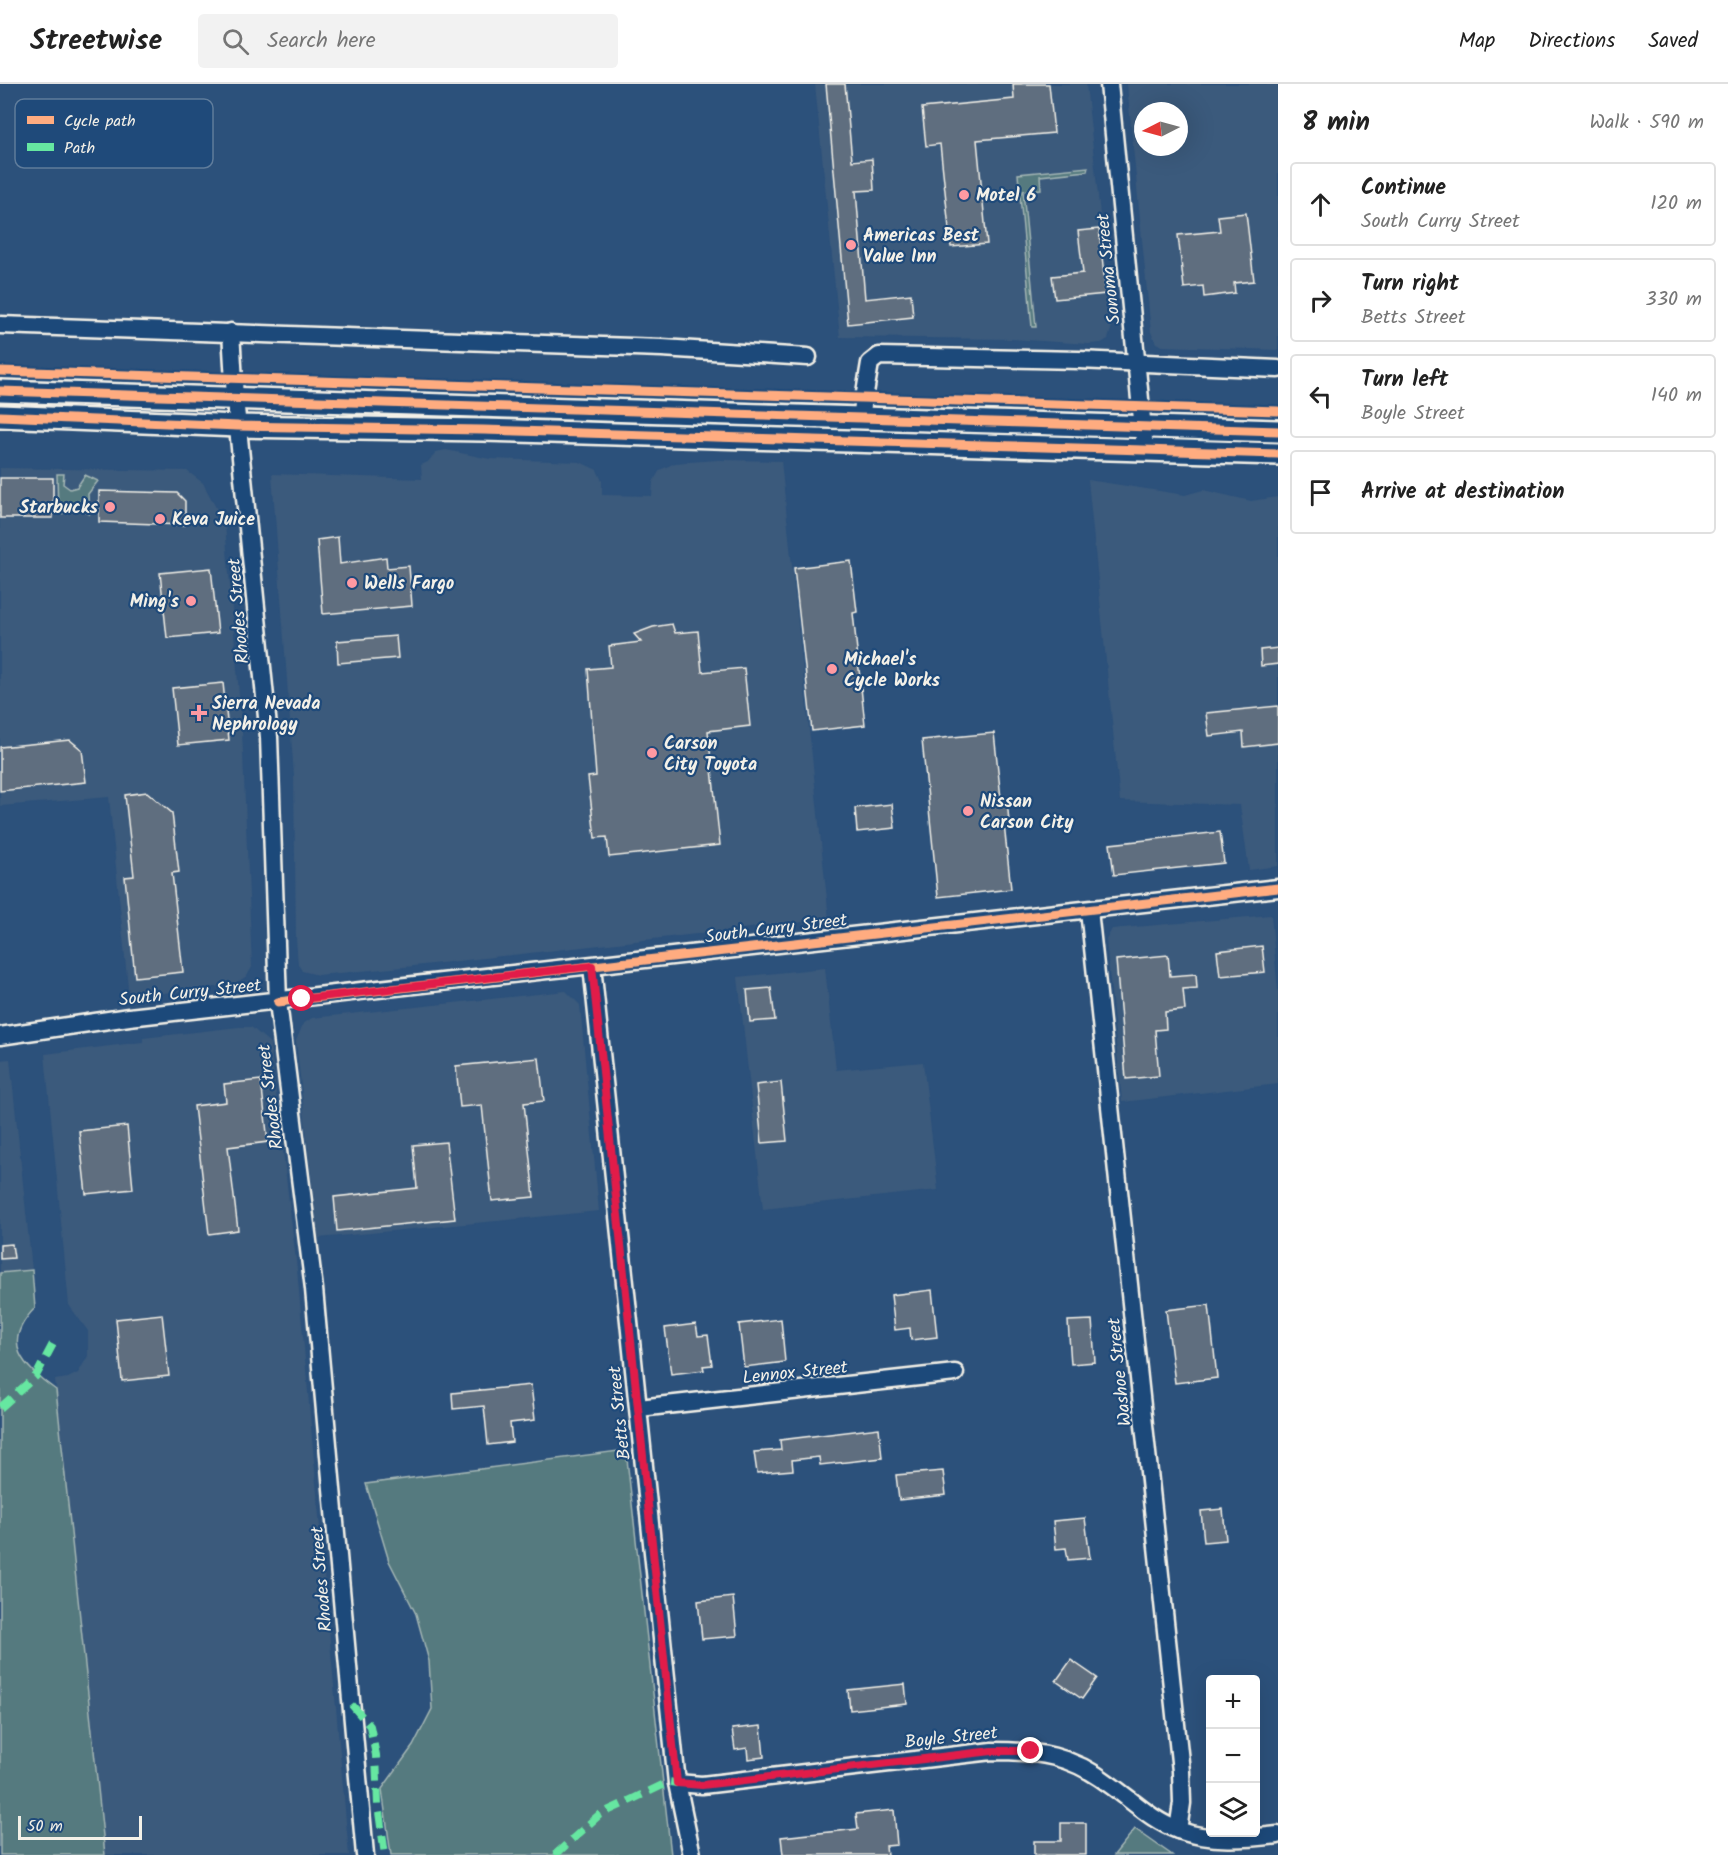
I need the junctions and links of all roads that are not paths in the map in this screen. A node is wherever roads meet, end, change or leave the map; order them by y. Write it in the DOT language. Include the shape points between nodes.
graph roads {
  1 [pos="1110,84"];
  2 [pos="0,325"];
  3 [pos="231,332"];
  4 [pos="808,357"];
  5 [pos="1138,363"];
  6 [pos="1278,369"];
  7 [pos="0,391"];
  8 [pos="235,398"];
  9 [pos="0,416"];
  10 [pos="861,417"];
  11 [pos="238,426"];
  12 [pos="1143,427"];
  13 [pos="1278,431"];
  14 [pos="852,441"];
  15 [pos="1145,450"];
  16 [pos="1278,454"];
  17 [pos="1278,888"];
  18 [pos="1089,910"];
  19 [pos="592,966"];
  20 [pos="278,1002"];
  21 [pos="0,1036"];
  22 [pos="955,1373"];
  23 [pos="639,1408"];
  24 [pos="677,1783"];
  25 [pos="1178,1830"];
  26 [pos="1278,1835"];
  27 [pos="365,1855"];
  28 [pos="692,1855"];
  1 -- 5 [label="street, Sonoma Street"];
  2 -- 3 [label="street"];
  3 -- 4 [label="street"];
  3 -- 8 [label="street, Rhodes Street"];
  5 -- 6 [label="street"];
  5 -- 10 [label="street" via="879,356 870,363"];
  5 -- 12 [label="street, Sonoma Street"];
  7 -- 8 [label="main road"];
  8 -- 10 [label="main road"];
  8 -- 11 [label="street, Rhodes Street"];
  9 -- 11 [label="main road"];
  10 -- 12 [label="main road"];
  10 -- 14 [label="main road"];
  11 -- 14 [label="main road"];
  11 -- 20 [label="street, Rhodes Street" via="269,737"];
  12 -- 13 [label="main road"];
  12 -- 15 [label="street, Sonoma Street"];
  14 -- 15 [label="main road"];
  15 -- 16 [label="main road"];
  17 -- 18 [label="street, South Curry Street"];
  18 -- 19 [label="street, South Curry Street"];
  18 -- 25 [label="street, Washoe Street" via="1181,1771"];
  19 -- 20 [label="street, South Curry Street"];
  19 -- 23 [label="street, Betts Street"];
  20 -- 21 [label="street, South Curry Street" via="129,1017"];
  20 -- 27 [label="street, Rhodes Street" via="314,1289"];
  22 -- 23 [label="street, Lennox Street"];
  23 -- 24 [label="street, Betts Street"];
  24 -- 25 [label="street, Boyle Street" via="702,1785 992,1751 1031,1751 1087,1769 1133,1804"];
  24 -- 28 [label="street, Betts Street"];
  25 -- 26 [label="street, Boyle Street" via="1237,1840"];
}
